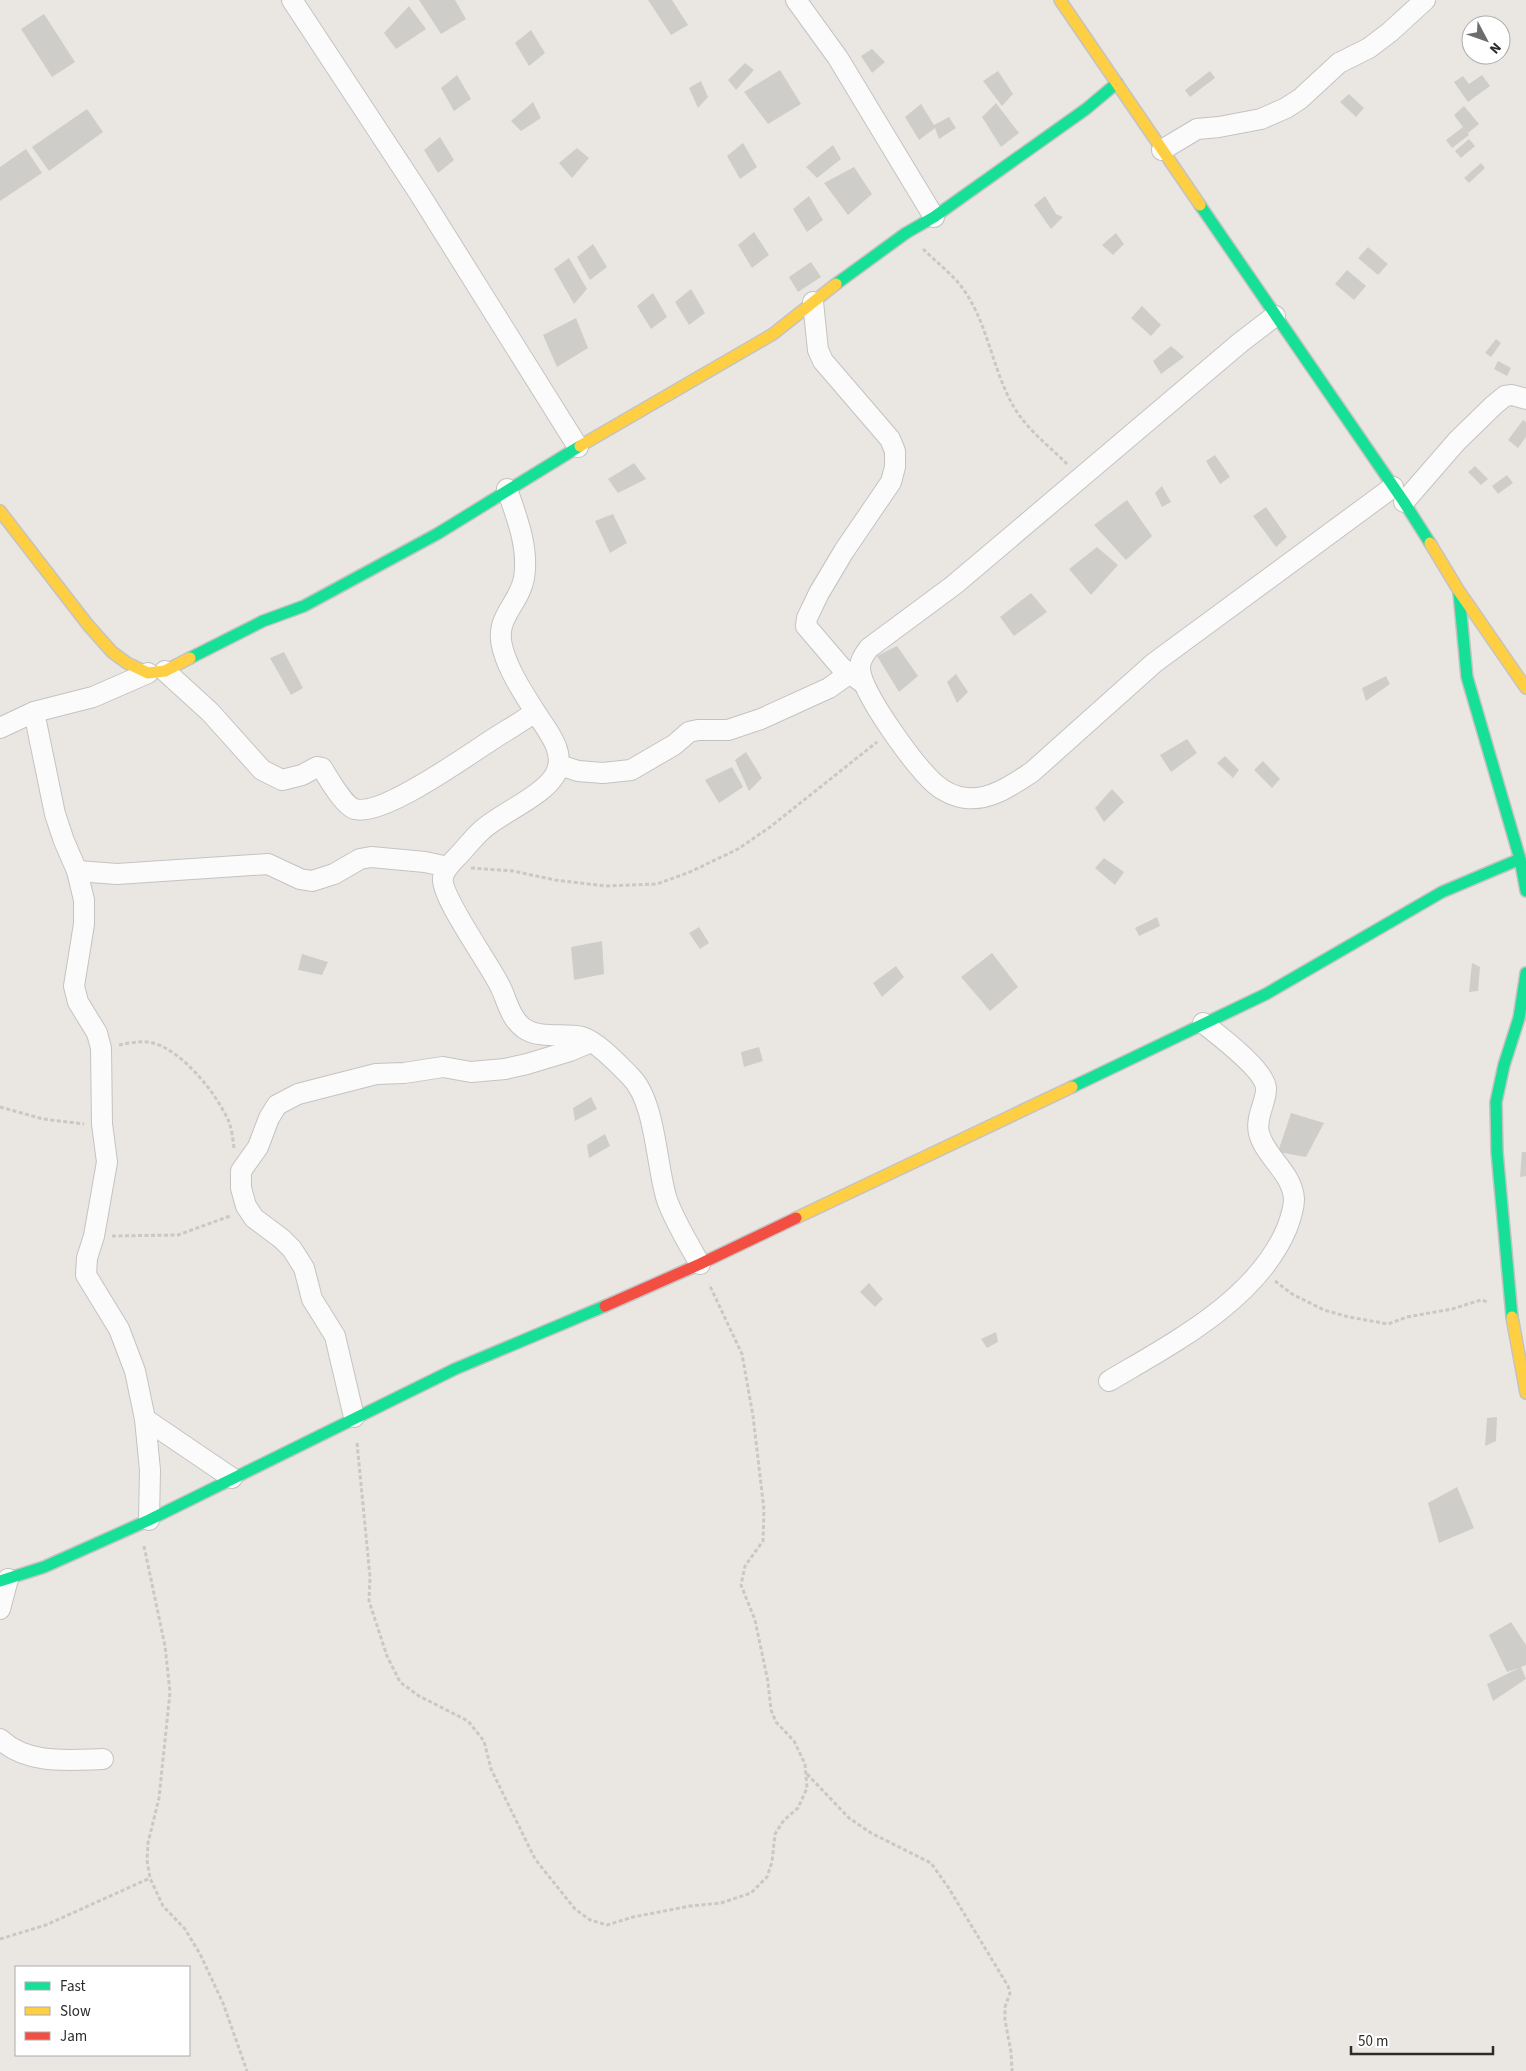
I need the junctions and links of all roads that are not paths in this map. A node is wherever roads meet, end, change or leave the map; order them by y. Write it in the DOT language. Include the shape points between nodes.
graph roads {
  1 [pos="292,0"];
  2 [pos="796,0"];
  3 [pos="1060,0"];
  4 [pos="1425,0"];
  5 [pos="1117,83"];
  6 [pos="1162,150"];
  7 [pos="934,217"];
  8 [pos="813,302"];
  9 [pos="1275,316"];
  10 [pos="1526,399"];
  11 [pos="578,446"];
  12 [pos="507,489"];
  13 [pos="1398,494"];
  14 [pos="0,511"];
  15 [pos="1458,591"];
  16 [pos="157,672"];
  17 [pos="856,678"];
  18 [pos="1526,688"];
  19 [pos="34,712"];
  20 [pos="535,712"];
  21 [pos="0,728"];
  22 [pos="559,765"];
  23 [pos="1520,860"];
  24 [pos="448,867"];
  25 [pos="77,871"];
  26 [pos="1526,891"];
  27 [pos="1526,973"];
  28 [pos="1203,1023"];
  29 [pos="591,1042"];
  30 [pos="700,1264"];
  31 [pos="1109,1381"];
  32 [pos="1526,1393"];
  33 [pos="354,1417"];
  34 [pos="145,1419"];
  35 [pos="232,1478"];
  36 [pos="145,1521"];
  37 [pos="4,1580"];
  38 [pos="0,1609"];
  39 [pos="0,1739"];
  40 [pos="103,1759"];
  1 -- 11 [label="street"];
  2 -- 7 [label="street" via="838,58"];
  3 -- 5 [label="street"];
  4 -- 6 [label="street" via="1390,32 1369,48 1339,63 1286,108 1261,119 1197,129"];
  5 -- 6 [label="street"];
  5 -- 7 [label="street" via="1086,109"];
  6 -- 9 [label="street"];
  7 -- 8 [label="street" via="906,233"];
  8 -- 11 [label="street" via="772,334"];
  8 -- 17 [label="street" via="818,350 823,361 874,419 895,451 891,482 844,551 807,618 806,626 810,631 841,667"];
  9 -- 13 [label="street"];
  9 -- 17 [label="street" via="954,585 869,648 862,657"];
  10 -- 13 [label="street" via="1505,396"];
  11 -- 12 [label="street"];
  12 -- 16 [label="street" via="437,534 304,606 263,621"];
  12 -- 20 [label="street" via="520,528 525,566 523,584 502,622 501,639 508,662"];
  13 -- 15 [label="street"];
  13 -- 17 [label="street" via="1154,663 1032,772 986,797 966,798 946,792 921,770"];
  14 -- 16 [label="street" via="112,652 127,663"];
  15 -- 18 [label="street"];
  15 -- 23 [label="street" via="1467,677"];
  16 -- 19 [label="street" via="93,697"];
  16 -- 20 [label="street" via="210,712 262,770 282,780 322,768 346,803 352,809 362,811 435,777"];
  17 -- 22 [label="street" via="728,730 689,732 674,745 631,770 603,774"];
  19 -- 21 [label="street"];
  19 -- 25 [label="street" via="55,814"];
  20 -- 22 [label="street" via="554,741"];
  22 -- 24 [label="street" via="555,776 545,786 482,829"];
  23 -- 26 [label="street"];
  23 -- 28 [label="street" via="1442,892 1266,994"];
  24 -- 25 [label="street" via="371,857 312,881 268,864 117,874"];
  24 -- 29 [label="street" via="443,877 444,886 453,906 500,984 519,1024 535,1033 582,1038"];
  25 -- 34 [label="street" via="84,900 84,924 74,986 78,1002 97,1033 101,1048 102,1124 107,1162 86,1275 120,1329 135,1371"];
  27 -- 32 [label="street" via="1519,1018 1496,1102 1497,1152 1512,1315"];
  28 -- 30 [label="street"];
  28 -- 31 [label="street" via="1238,1051 1262,1079 1266,1089 1258,1130 1264,1148 1291,1185 1294,1200 1289,1222 1280,1244 1253,1281 1191,1331"];
  29 -- 30 [label="street" via="633,1078 642,1095 666,1197"];
  29 -- 33 [label="street" via="504,1069 471,1072 443,1067 376,1074 298,1094 277,1106 269,1118 258,1147 241,1171 241,1188 254,1218 282,1239 304,1268 312,1299 335,1336"];
  30 -- 33 [label="street" via="455,1369"];
  33 -- 35 [label="street"];
  34 -- 35 [label="street"];
  34 -- 36 [label="street" via="150,1470"];
  35 -- 36 [label="street"];
  36 -- 37 [label="street" via="44,1567"];
  37 -- 38 [label="street"];
  39 -- 40 [label="street" via="33,1756 66,1760"];
}
